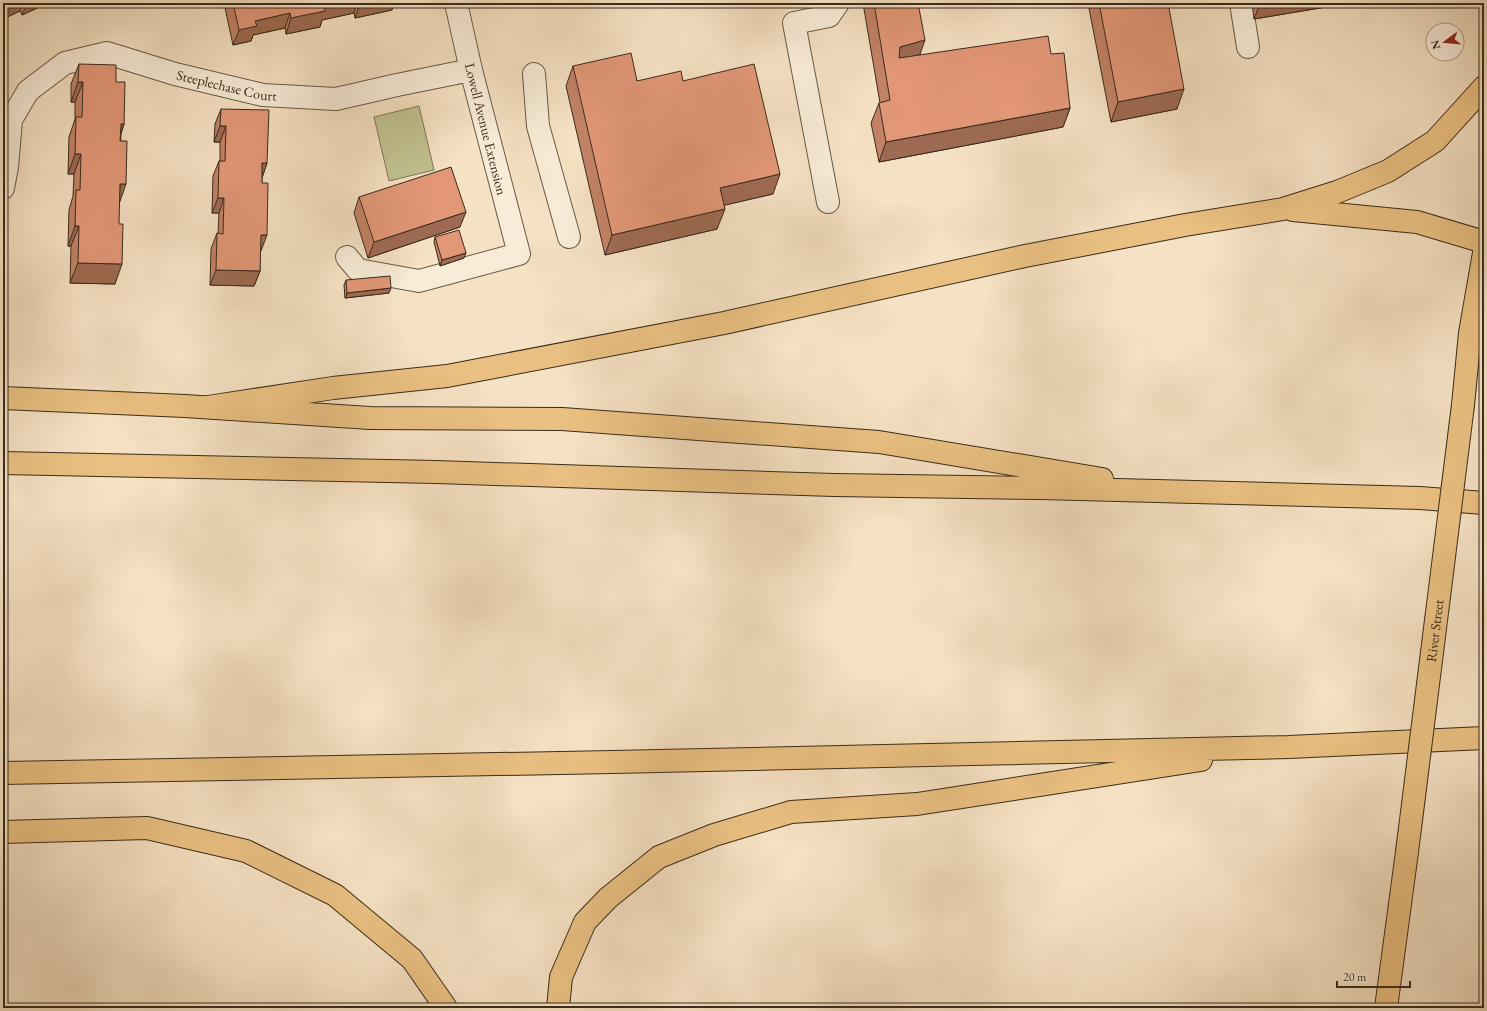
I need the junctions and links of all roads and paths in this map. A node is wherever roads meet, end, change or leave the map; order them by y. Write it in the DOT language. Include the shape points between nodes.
graph roads {
  1 [pos="456,3"];
  2 [pos="838,3"];
  3 [pos="1241,3"];
  4 [pos="1248,47"];
  5 [pos="471,70"];
  6 [pos="534,74"];
  7 [pos="1484,87"];
  8 [pos="7,122"];
  9 [pos="3,188"];
  10 [pos="828,202"];
  11 [pos="1283,209"];
  12 [pos="569,237"];
  13 [pos="1484,242"];
  14 [pos="1484,253"];
  15 [pos="347,257"];
  16 [pos="3,398"];
  17 [pos="208,407"];
  18 [pos="3,463"];
  19 [pos="1184,492"];
  20 [pos="1484,503"];
  21 [pos="1484,738"];
  22 [pos="1289,747"];
  23 [pos="3,773"];
  24 [pos="3,832"];
  25 [pos="446,1008"];
  26 [pos="558,1008"];
  27 [pos="1386,1008"];
  1 -- 5 [label="street, Lowell Avenue Extension"];
  2 -- 10 [label="street" via="829,16 794,23"];
  3 -- 4 [label="street"];
  5 -- 8 [label="street, Steeplechase Court" via="336,99 262,95 175,74 107,52 65,63 28,92"];
  5 -- 15 [label="street, Lowell Avenue Extension" via="519,254 419,281 358,270"];
  6 -- 12 [label="street" via="538,126"];
  7 -- 11 [label="main road" via="1435,141 1388,171 1337,192"];
  8 -- 9 [label="street, Steeplechase Court" via="7,167"];
  11 -- 13 [label="main road" via="1417,222"];
  11 -- 17 [label="main road" via="1025,256 724,323 447,376 333,388"];
  14 -- 27 [label="main road, River Street, bridge" via="1470,333"];
  16 -- 17 [label="main road"];
  17 -- 19 [label="main road" via="370,418 562,419 879,442"];
  18 -- 19 [label="main road"];
  19 -- 20 [label="main road" via="1420,498"];
  21 -- 22 [label="main road"];
  22 -- 23 [label="main road"];
  22 -- 26 [label="main road" via="917,804 791,812 714,835 659,858 608,898 585,922 561,977"];
  24 -- 25 [label="main road" via="147,828 246,851 335,895 412,959"];
}
